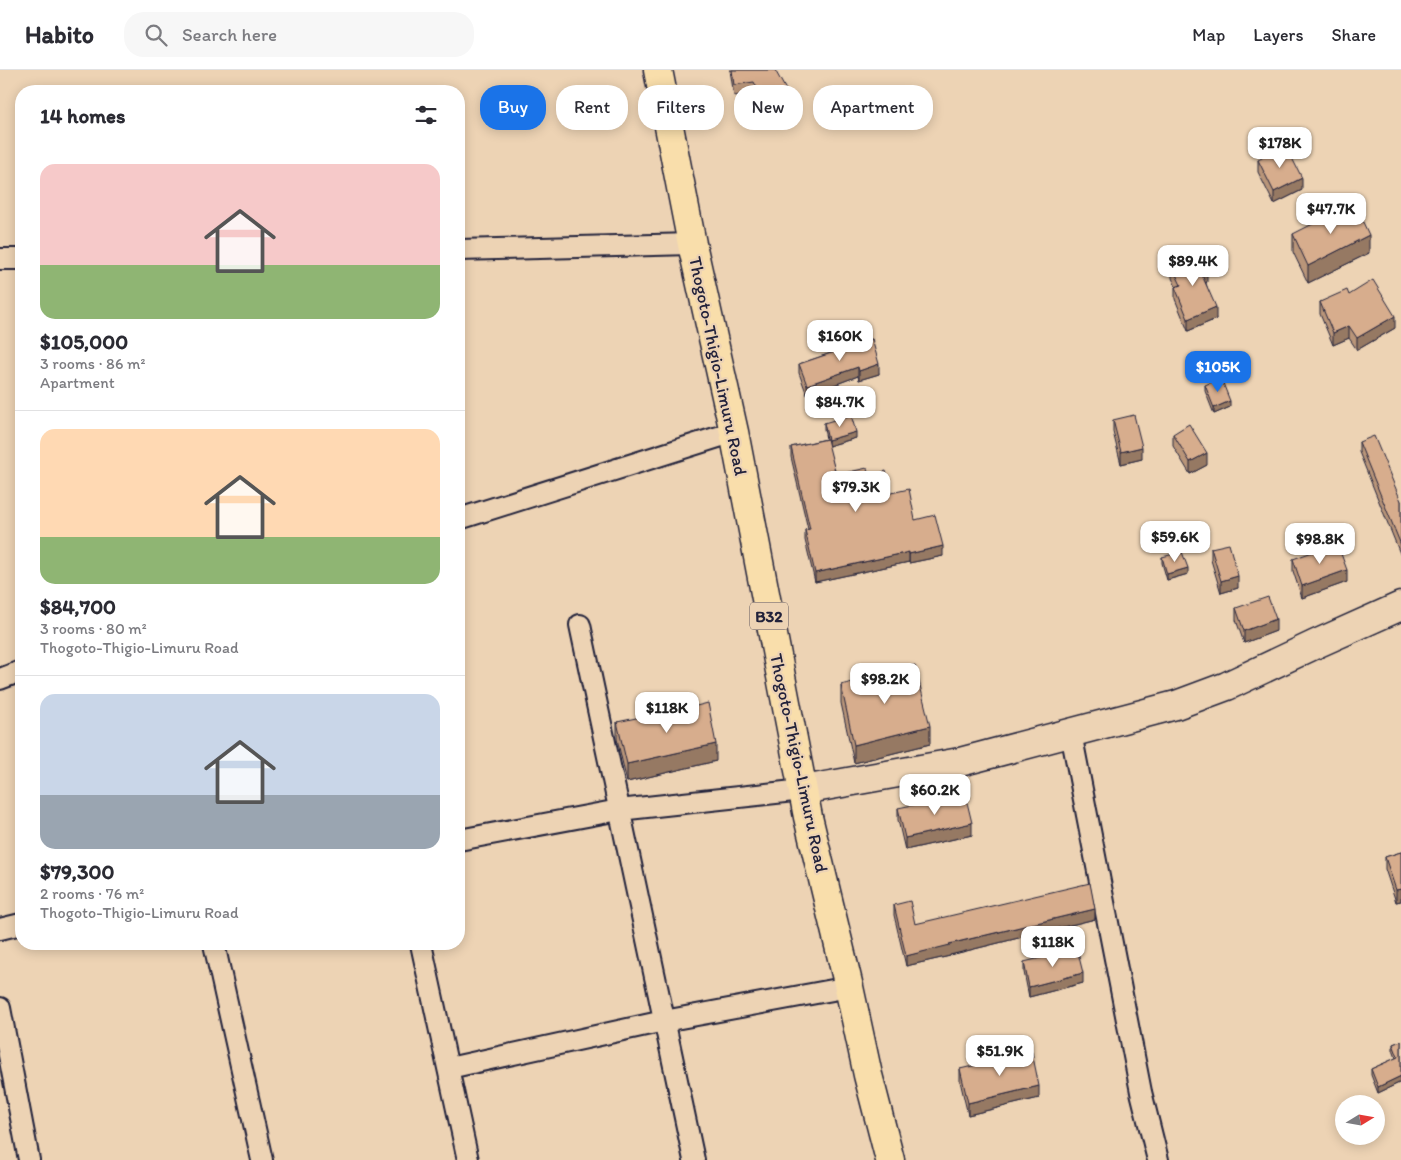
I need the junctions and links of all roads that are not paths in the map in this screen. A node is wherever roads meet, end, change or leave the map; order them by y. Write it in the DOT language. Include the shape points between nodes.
graph roads {
  1 [pos="658,70"];
  2 [pos="692,244"];
  3 [pos="465,250"];
  4 [pos="15,258"];
  5 [pos="0,259"];
  6 [pos="734,432"];
  7 [pos="465,517"];
  8 [pos="1401,606"];
  9 [pos="580,625"];
  10 [pos="15,673"];
  11 [pos="0,679"];
  12 [pos="1071,733"];
  13 [pos="803,790"];
  14 [pos="619,810"];
  15 [pos="465,839"];
  16 [pos="15,925"];
  17 [pos="0,929"];
  18 [pos="215,950"];
  19 [pos="422,950"];
  20 [pos="849,987"];
  21 [pos="0,1008"];
  22 [pos="664,1021"];
  23 [pos="449,1068"];
  24 [pos="29,1160"];
  25 [pos="262,1160"];
  26 [pos="468,1160"];
  27 [pos="694,1160"];
  28 [pos="890,1160"];
  29 [pos="1158,1160"];
  1 -- 2 [label="highway, Thogoto-Thigio-Limuru Road / B32"];
  2 -- 3 [label="street"];
  2 -- 6 [label="highway, Thogoto-Thigio-Limuru Road / B32"];
  4 -- 5 [label="street"];
  6 -- 7 [label="street"];
  6 -- 13 [label="highway, Thogoto-Thigio-Limuru Road / B32"];
  8 -- 12 [label="street" via="1227,686 1176,705"];
  9 -- 14 [label="street"];
  10 -- 11 [label="street"];
  12 -- 13 [label="street" via="960,762"];
  12 -- 29 [label="street" via="1141,1092"];
  13 -- 14 [label="street"];
  13 -- 20 [label="highway, Thogoto-Thigio-Limuru Road / B32"];
  14 -- 15 [label="street"];
  14 -- 22 [label="street"];
  16 -- 17 [label="street"];
  18 -- 25 [label="street"];
  19 -- 23 [label="street"];
  20 -- 22 [label="street"];
  20 -- 28 [label="highway, Thogoto-Thigio-Limuru Road / B32"];
  21 -- 24 [label="street"];
  22 -- 23 [label="street"];
  22 -- 27 [label="street"];
  23 -- 26 [label="street"];
}
